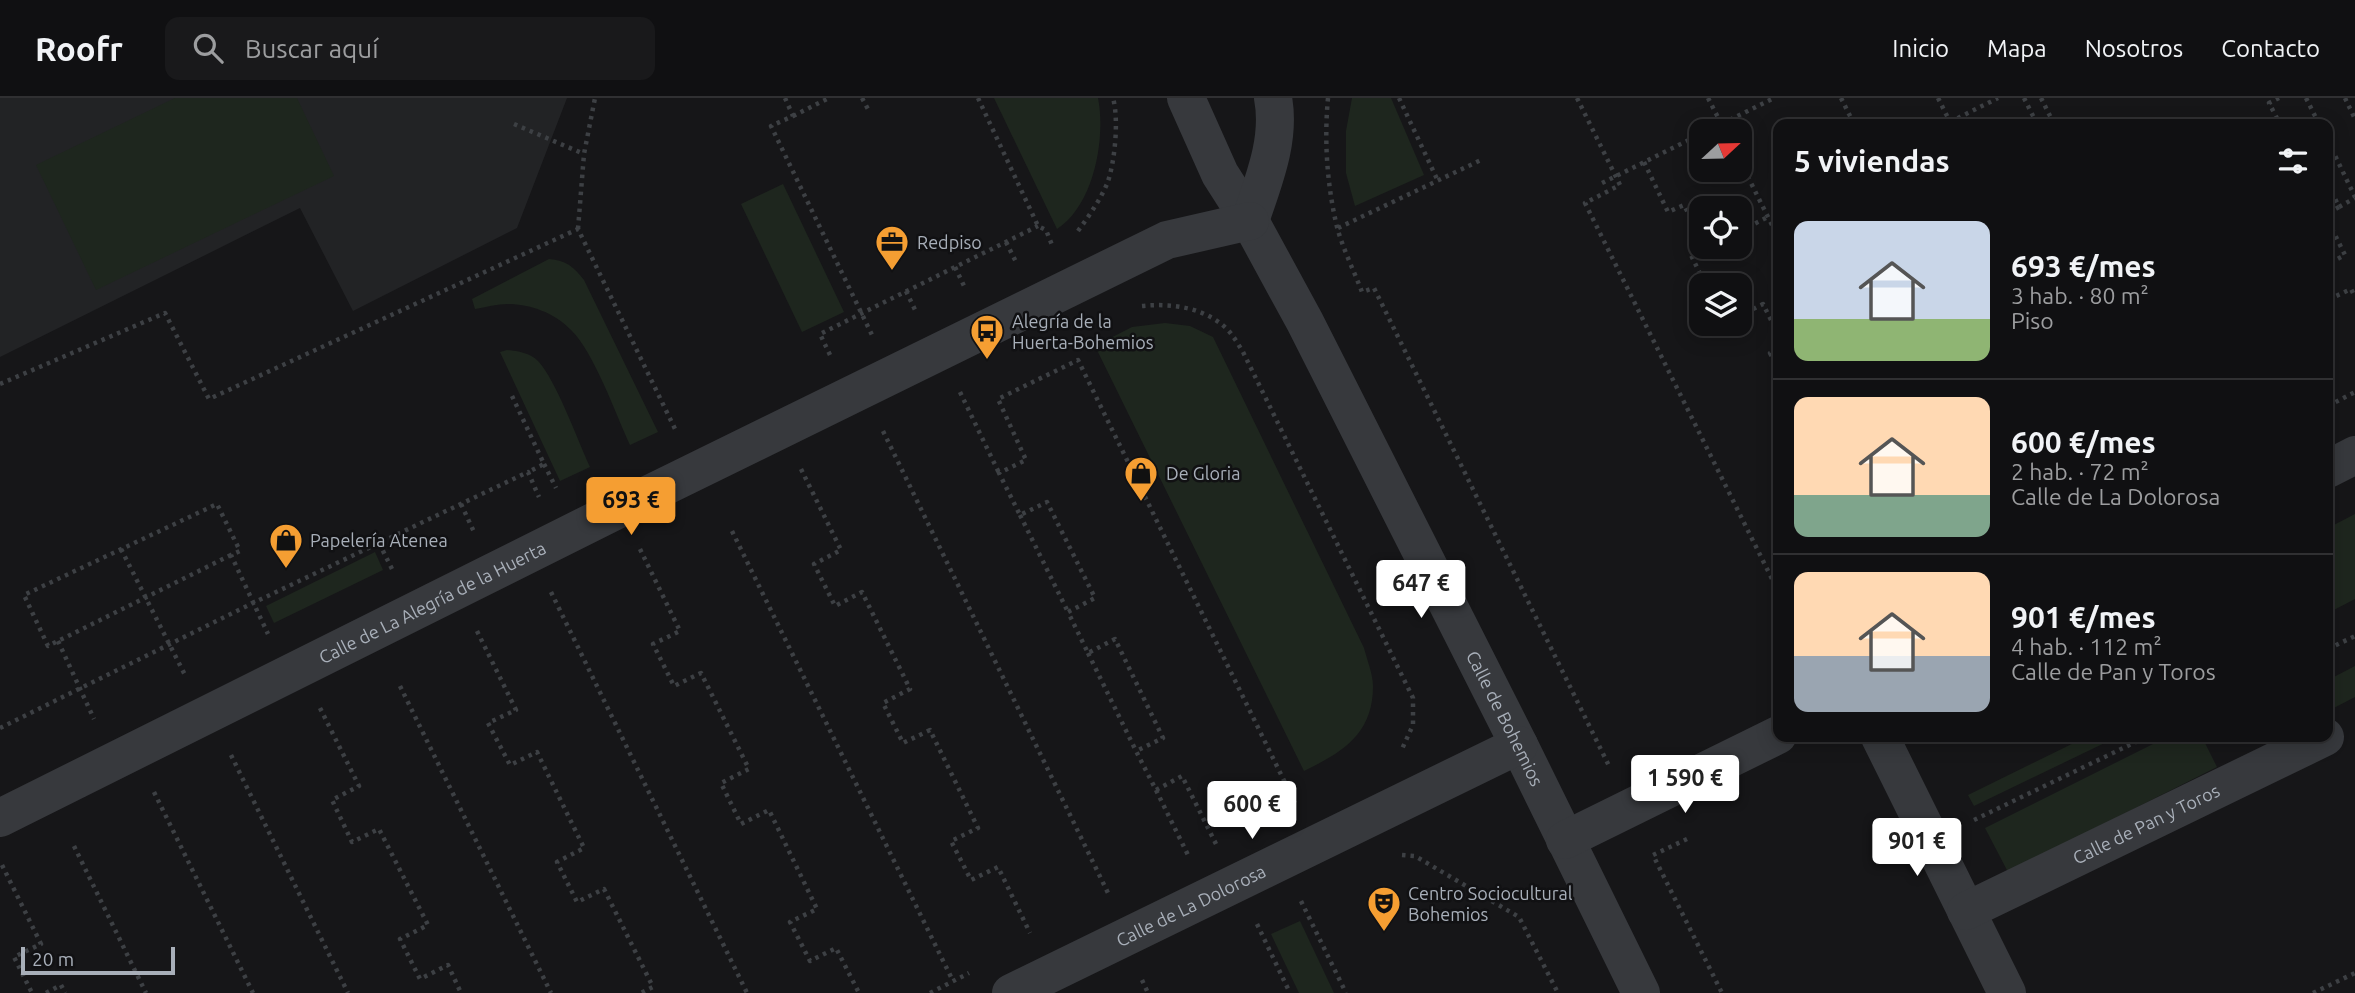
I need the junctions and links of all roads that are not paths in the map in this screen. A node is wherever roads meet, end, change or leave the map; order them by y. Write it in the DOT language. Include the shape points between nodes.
graph roads {
  1 [pos="1186,98"];
  2 [pos="1273,98"];
  3 [pos="1250,221"];
  4 [pos="2355,455"];
  5 [pos="2333,466"];
  6 [pos="2355,722"];
  7 [pos="2333,733"];
  8 [pos="1773,737"];
  9 [pos="1882,742"];
  10 [pos="2314,742"];
  11 [pos="1519,746"];
  12 [pos="0,818"];
  13 [pos="1565,840"];
  14 [pos="1966,911"];
  15 [pos="1011,993"];
  16 [pos="1641,993"];
  17 [pos="2007,993"];
  1 -- 3 [label="street, Calle de Bohemios" via="1220,174"];
  2 -- 3 [label="street" via="1272,154"];
  3 -- 11 [label="street, Calle de Bohemios"];
  3 -- 12 [label="street, Calle de La Alegría de la Huerta" via="1167,240"];
  4 -- 5 [label="street"];
  6 -- 7 [label="street, Calle de Pan y Toros"];
  8 -- 13 [label="street"];
  9 -- 14 [label="street"];
  10 -- 14 [label="street, Calle de Pan y Toros"];
  11 -- 13 [label="street, Calle de Bohemios"];
  11 -- 15 [label="street, Calle de La Dolorosa"];
  13 -- 16 [label="street, Calle de Bohemios"];
  14 -- 17 [label="street"];
}
